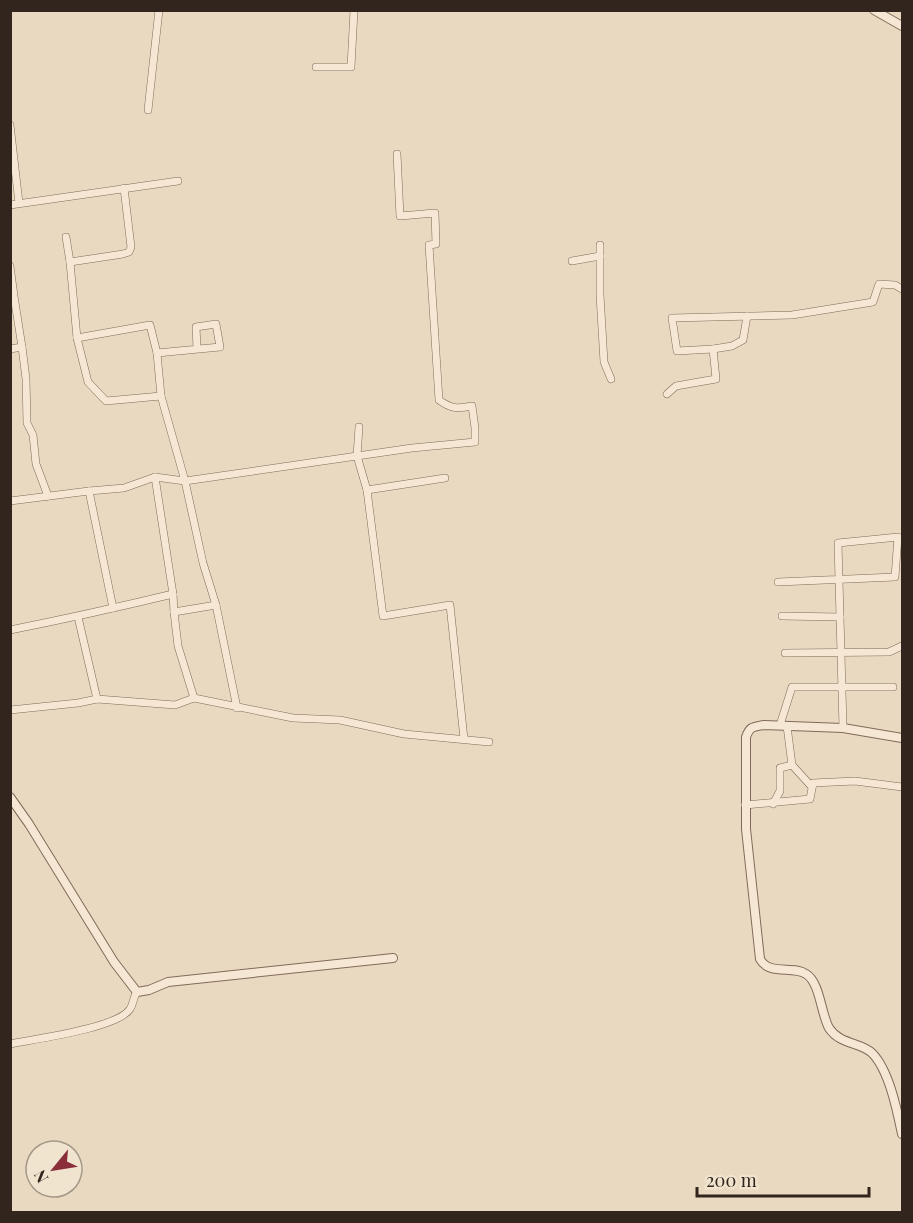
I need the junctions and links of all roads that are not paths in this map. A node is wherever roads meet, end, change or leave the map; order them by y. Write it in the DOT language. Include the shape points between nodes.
graph roads {
  1 [pos="159,10"];
  2 [pos="354,10"];
  3 [pos="873,10"];
  4 [pos="903,26"];
  5 [pos="316,67"];
  6 [pos="148,110"];
  7 [pos="10,125"];
  8 [pos="397,154"];
  9 [pos="178,181"];
  10 [pos="124,188"];
  11 [pos="19,203"];
  12 [pos="10,205"];
  13 [pos="66,237"];
  14 [pos="600,245"];
  15 [pos="600,256"];
  16 [pos="572,261"];
  17 [pos="70,262"];
  18 [pos="10,266"];
  19 [pos="903,289"];
  20 [pos="12,297"];
  21 [pos="747,316"];
  22 [pos="77,338"];
  23 [pos="22,347"];
  24 [pos="197,348"];
  25 [pos="10,349"];
  26 [pos="712,349"];
  27 [pos="157,353"];
  28 [pos="612,379"];
  29 [pos="667,394"];
  30 [pos="162,396"];
  31 [pos="359,427"];
  32 [pos="357,456"];
  33 [pos="155,477"];
  34 [pos="445,478"];
  35 [pos="185,481"];
  36 [pos="368,490"];
  37 [pos="89,491"];
  38 [pos="48,496"];
  39 [pos="10,501"];
  40 [pos="900,537"];
  41 [pos="839,579"];
  42 [pos="778,582"];
  43 [pos="173,594"];
  44 [pos="216,605"];
  45 [pos="112,608"];
  46 [pos="174,612"];
  47 [pos="782,616"];
  48 [pos="78,617"];
  49 [pos="840,617"];
  50 [pos="10,630"];
  51 [pos="903,646"];
  52 [pos="841,652"];
  53 [pos="785,653"];
  54 [pos="842,687"];
  55 [pos="893,687"];
  56 [pos="194,698"];
  57 [pos="97,699"];
  58 [pos="237,708"];
  59 [pos="10,710"];
  60 [pos="783,725"];
  61 [pos="843,728"];
  62 [pos="903,738"];
  63 [pos="464,739"];
  64 [pos="489,742"];
  65 [pos="792,765"];
  66 [pos="812,787"];
  67 [pos="903,787"];
  68 [pos="10,797"];
  69 [pos="773,804"];
  70 [pos="745,805"];
  71 [pos="393,958"];
  72 [pos="137,992"];
  73 [pos="10,1044"];
  74 [pos="903,1134"];
  1 -- 6 [label="street"];
  2 -- 5 [label="street" via="351,67"];
  3 -- 4 [label="street"];
  7 -- 11 [label="street"];
  8 -- 32 [label="street" via="400,216 435,213 436,244 429,246 439,400 449,407 472,405 475,442"];
  9 -- 10 [label="street"];
  10 -- 11 [label="street"];
  10 -- 17 [label="street" via="129,252"];
  11 -- 12 [label="street"];
  13 -- 17 [label="street"];
  14 -- 15 [label="street"];
  15 -- 16 [label="street"];
  15 -- 28 [label="street" via="604,363"];
  17 -- 22 [label="street"];
  18 -- 20 [label="street"];
  19 -- 21 [label="street" via="879,284 873,302 792,315"];
  20 -- 23 [label="street"];
  21 -- 26 [label="street" via="743,340"];
  21 -- 26 [label="street" via="672,318 677,351"];
  22 -- 27 [label="street" via="150,325"];
  22 -- 30 [label="street" via="88,382 106,401"];
  23 -- 25 [label="street"];
  23 -- 38 [label="street" via="27,423"];
  24 -- 24 [label="street" via="220,347 216,324 196,327"];
  24 -- 27 [label="street"];
  26 -- 29 [label="street" via="716,379 676,386"];
  27 -- 30 [label="street"];
  30 -- 35 [label="street"];
  31 -- 32 [label="street"];
  32 -- 35 [label="street"];
  32 -- 36 [label="street"];
  33 -- 35 [label="street"];
  33 -- 37 [label="street" via="123,488"];
  33 -- 43 [label="street"];
  34 -- 36 [label="street"];
  35 -- 44 [label="street"];
  36 -- 63 [label="street" via="383,616 450,605"];
  37 -- 38 [label="street"];
  37 -- 45 [label="street"];
  38 -- 39 [label="street"];
  40 -- 41 [label="street" via="895,577"];
  40 -- 41 [label="street" via="838,543"];
  41 -- 42 [label="street"];
  41 -- 49 [label="street"];
  43 -- 45 [label="street"];
  43 -- 46 [label="street"];
  44 -- 46 [label="street"];
  44 -- 58 [label="street"];
  45 -- 48 [label="street"];
  46 -- 56 [label="street" via="178,646"];
  47 -- 49 [label="street"];
  48 -- 50 [label="street"];
  48 -- 57 [label="street"];
  49 -- 52 [label="street"];
  51 -- 52 [label="street" via="890,652"];
  52 -- 53 [label="street"];
  52 -- 54 [label="street"];
  54 -- 55 [label="street"];
  54 -- 60 [label="street" via="792,687"];
  54 -- 61 [label="street"];
  56 -- 57 [label="street" via="175,705"];
  56 -- 58 [label="street"];
  57 -- 59 [label="street"];
  58 -- 63 [label="street" via="292,718 340,720 404,734"];
  60 -- 61 [label="street"];
  60 -- 65 [label="street"];
  60 -- 70 [label="street" via="748,730"];
  61 -- 62 [label="street"];
  63 -- 64 [label="street"];
  65 -- 66 [label="street"];
  65 -- 69 [label="street" via="780,768 780,791"];
  66 -- 67 [label="street" via="813,783 855,781"];
  66 -- 69 [label="street" via="810,799"];
  68 -- 72 [label="street"];
  69 -- 70 [label="street"];
  70 -- 74 [label="street" via="760,959 769,968 805,973 813,981 830,1029 840,1039 871,1052 886,1074"];
  71 -- 72 [label="street" via="168,982"];
  72 -- 73 [label="street" via="130,1008 118,1019"];
}
